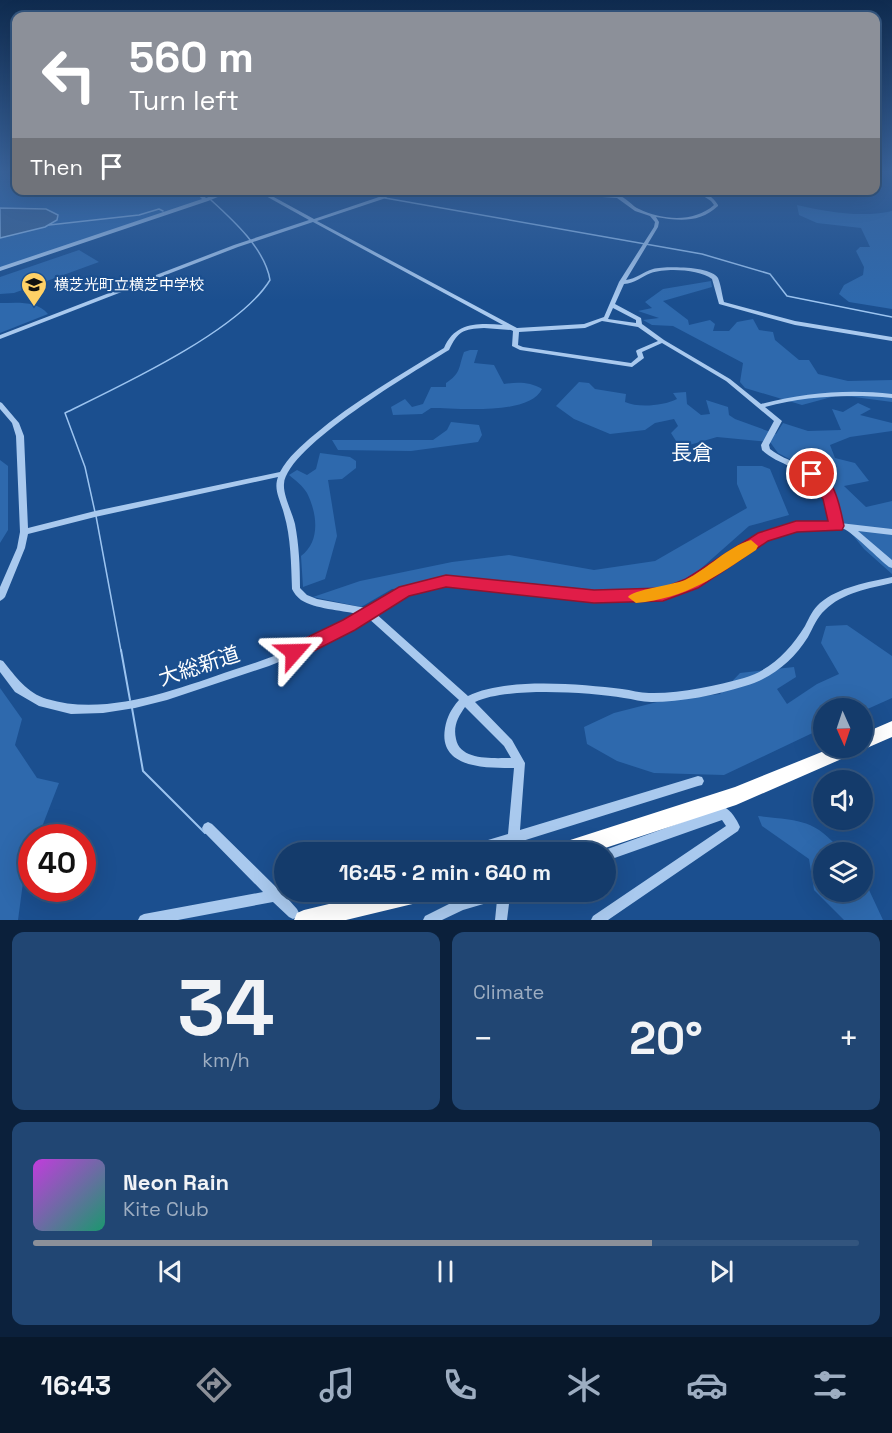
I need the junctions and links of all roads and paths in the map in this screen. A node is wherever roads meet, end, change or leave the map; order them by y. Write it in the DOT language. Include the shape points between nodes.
graph roads {
  1 [pos="161,215"];
  2 [pos="304,215"];
  3 [pos="329,215"];
  4 [pos="697,215"];
  5 [pos="652,216"];
  6 [pos="313,220"];
  7 [pos="0,269"];
  8 [pos="622,282"];
  9 [pos="612,305"];
  10 [pos="604,320"];
  11 [pos="640,325"];
  12 [pos="515,329"];
  13 [pos="0,337"];
  14 [pos="892,339"];
  15 [pos="662,341"];
  16 [pos="892,396"];
  17 [pos="0,404"];
  18 [pos="760,406"];
  19 [pos="282,474"];
  20 [pos="837,526"];
  21 [pos="849,528"];
  22 [pos="24,532"];
  23 [pos="892,532"];
  24 [pos="892,565"];
  25 [pos="892,580"];
  26 [pos="0,597"];
  27 [pos="368,612"];
  28 [pos="0,664"];
  29 [pos="465,699"];
  30 [pos="892,729"];
  31 [pos="873,738"];
  32 [pos="827,758"];
  33 [pos="520,763"];
  34 [pos="698,781"];
  35 [pos="208,828"];
  36 [pos="513,838"];
  37 [pos="500,842"];
  38 [pos="595,842"];
  39 [pos="616,851"];
  40 [pos="274,895"];
  41 [pos="274,897"];
  42 [pos="282,902"];
  43 [pos="369,902"];
  44 [pos="468,902"];
  45 [pos="503,902"];
  46 [pos="298,916"];
  47 [pos="144,920"];
  48 [pos="429,920"];
  49 [pos="501,920"];
  50 [pos="597,920"];
  1 -- 7 [label="street"];
  2 -- 6 [label="street"];
  3 -- 6 [label="street"];
  4 -- 5 [label="street"];
  5 -- 8 [label="street" via="656,227"];
  6 -- 12 [label="street"];
  6 -- 13 [label="street"];
  8 -- 9 [label="street"];
  8 -- 14 [label="street" via="634,282 661,269 708,272 715,278 721,303 795,323"];
  9 -- 10 [label="street"];
  9 -- 11 [label="street" via="639,320"];
  10 -- 11 [label="street"];
  10 -- 12 [label="street" via="585,326"];
  11 -- 15 [label="street"];
  12 -- 15 [label="street" via="515,346 522,349 632,365 641,358 639,351"];
  12 -- 19 [label="street" via="484,326 454,335 447,349 305,446"];
  15 -- 18 [label="street" via="728,380"];
  16 -- 18 [label="street" via="820,393"];
  17 -- 22 [label="street" via="20,436"];
  18 -- 20 [label="street" via="778,421 766,450 812,474 822,484 831,499"];
  19 -- 22 [label="street"];
  19 -- 27 [label="street" via="279,491 288,511 296,589 316,602"];
  20 -- 21 [label="street, 大総新道"];
  20 -- 27 [label="street, 大総新道" via="796,526 763,537 692,584 663,594 594,597 446,581 405,591"];
  21 -- 23 [label="street, 大総新道"];
  21 -- 24 [label="street"];
  22 -- 26 [label="street"];
  25 -- 29 [label="street" via="852,589 823,606 778,666 744,682 650,698 522,687"];
  27 -- 28 [label="street, 大総新道" via="280,658 158,699 108,709 68,709 43,702 22,692"];
  27 -- 29 [label="street"];
  29 -- 33 [label="street" via="508,743"];
  29 -- 33 [label="street" via="454,710 447,731 452,746 475,763"];
  30 -- 31 [label="highway"];
  32 -- 38 [label="highway" via="726,799"];
  33 -- 36 [label="street"];
  34 -- 36 [label="street"];
  35 -- 40 [label="street"];
  36 -- 37 [label="street"];
  39 -- 50 [label="street" via="724,813 734,827"];
  41 -- 47 [label="street"];
  42 -- 46 [label="street"];
  43 -- 46 [label="highway"];
  44 -- 48 [label="street"];
  45 -- 49 [label="street"];
}
